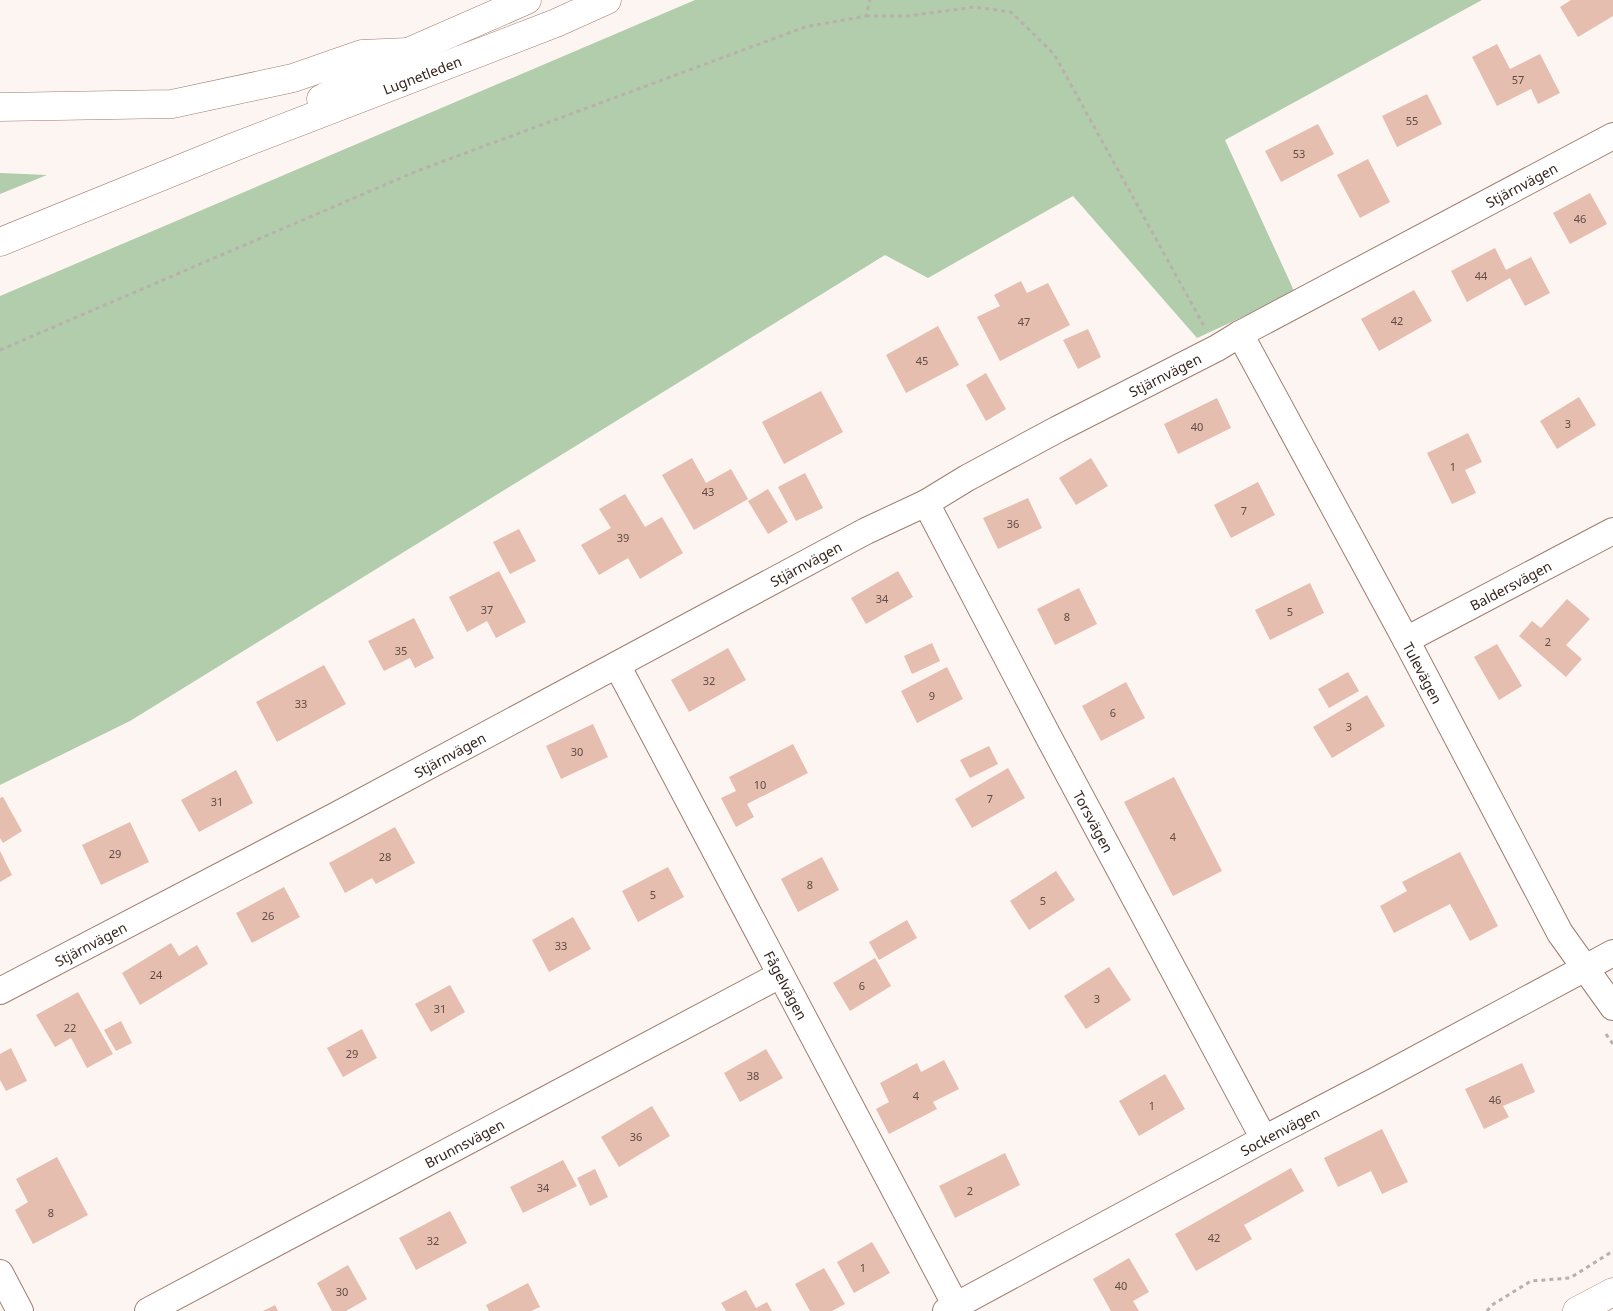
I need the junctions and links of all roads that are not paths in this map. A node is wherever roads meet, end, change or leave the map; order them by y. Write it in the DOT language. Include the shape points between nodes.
graph roads {
  1 [pos="527,0"];
  2 [pos="607,0"];
  3 [pos="408,52"];
  4 [pos="0,107"];
  5 [pos="1613,136"];
  6 [pos="234,147"];
  7 [pos="0,242"];
  8 [pos="1240,334"];
  9 [pos="926,503"];
  10 [pos="1613,531"];
  11 [pos="1406,640"];
  12 [pos="617,665"];
  13 [pos="1613,952"];
  14 [pos="1584,968"];
  15 [pos="780,975"];
  16 [pos="0,991"];
  17 [pos="1613,1007"];
  18 [pos="1264,1139"];
  19 [pos="0,1273"];
  20 [pos="1613,1292"];
  21 [pos="951,1308"];
  22 [pos="20,1311"];
  23 [pos="148,1311"];
  24 [pos="1577,1311"];
  1 -- 3 [label="main road, Lugnetleden"];
  2 -- 6 [label="main road, Lugnetleden" via="556,23"];
  3 -- 4 [label="main road" via="362,54 293,78 172,104"];
  3 -- 6 [label="main road, Lugnetleden"];
  5 -- 8 [label="street, Stjärnvägen"];
  6 -- 7 [label="main road, Lugnetleden"];
  8 -- 9 [label="street, Stjärnvägen" via="1058,429"];
  8 -- 11 [label="street, Tulevägen"];
  9 -- 12 [label="street, Stjärnvägen" via="866,531"];
  9 -- 18 [label="street, Torsvägen"];
  10 -- 11 [label="street, Baldersvägen"];
  11 -- 14 [label="street, Tulevägen" via="1560,933"];
  12 -- 15 [label="street, Fågelvägen"];
  12 -- 16 [label="street, Stjärnvägen"];
  13 -- 14 [label="street, Sockenvägen"];
  14 -- 17 [label="street, Tulevägen"];
  14 -- 18 [label="street, Sockenvägen"];
  15 -- 21 [label="street, Fågelvägen"];
  15 -- 23 [label="street, Brunnsvägen"];
  18 -- 21 [label="street, Sockenvägen"];
  19 -- 22 [label="street"];
  20 -- 24 [label="main road"];
}
